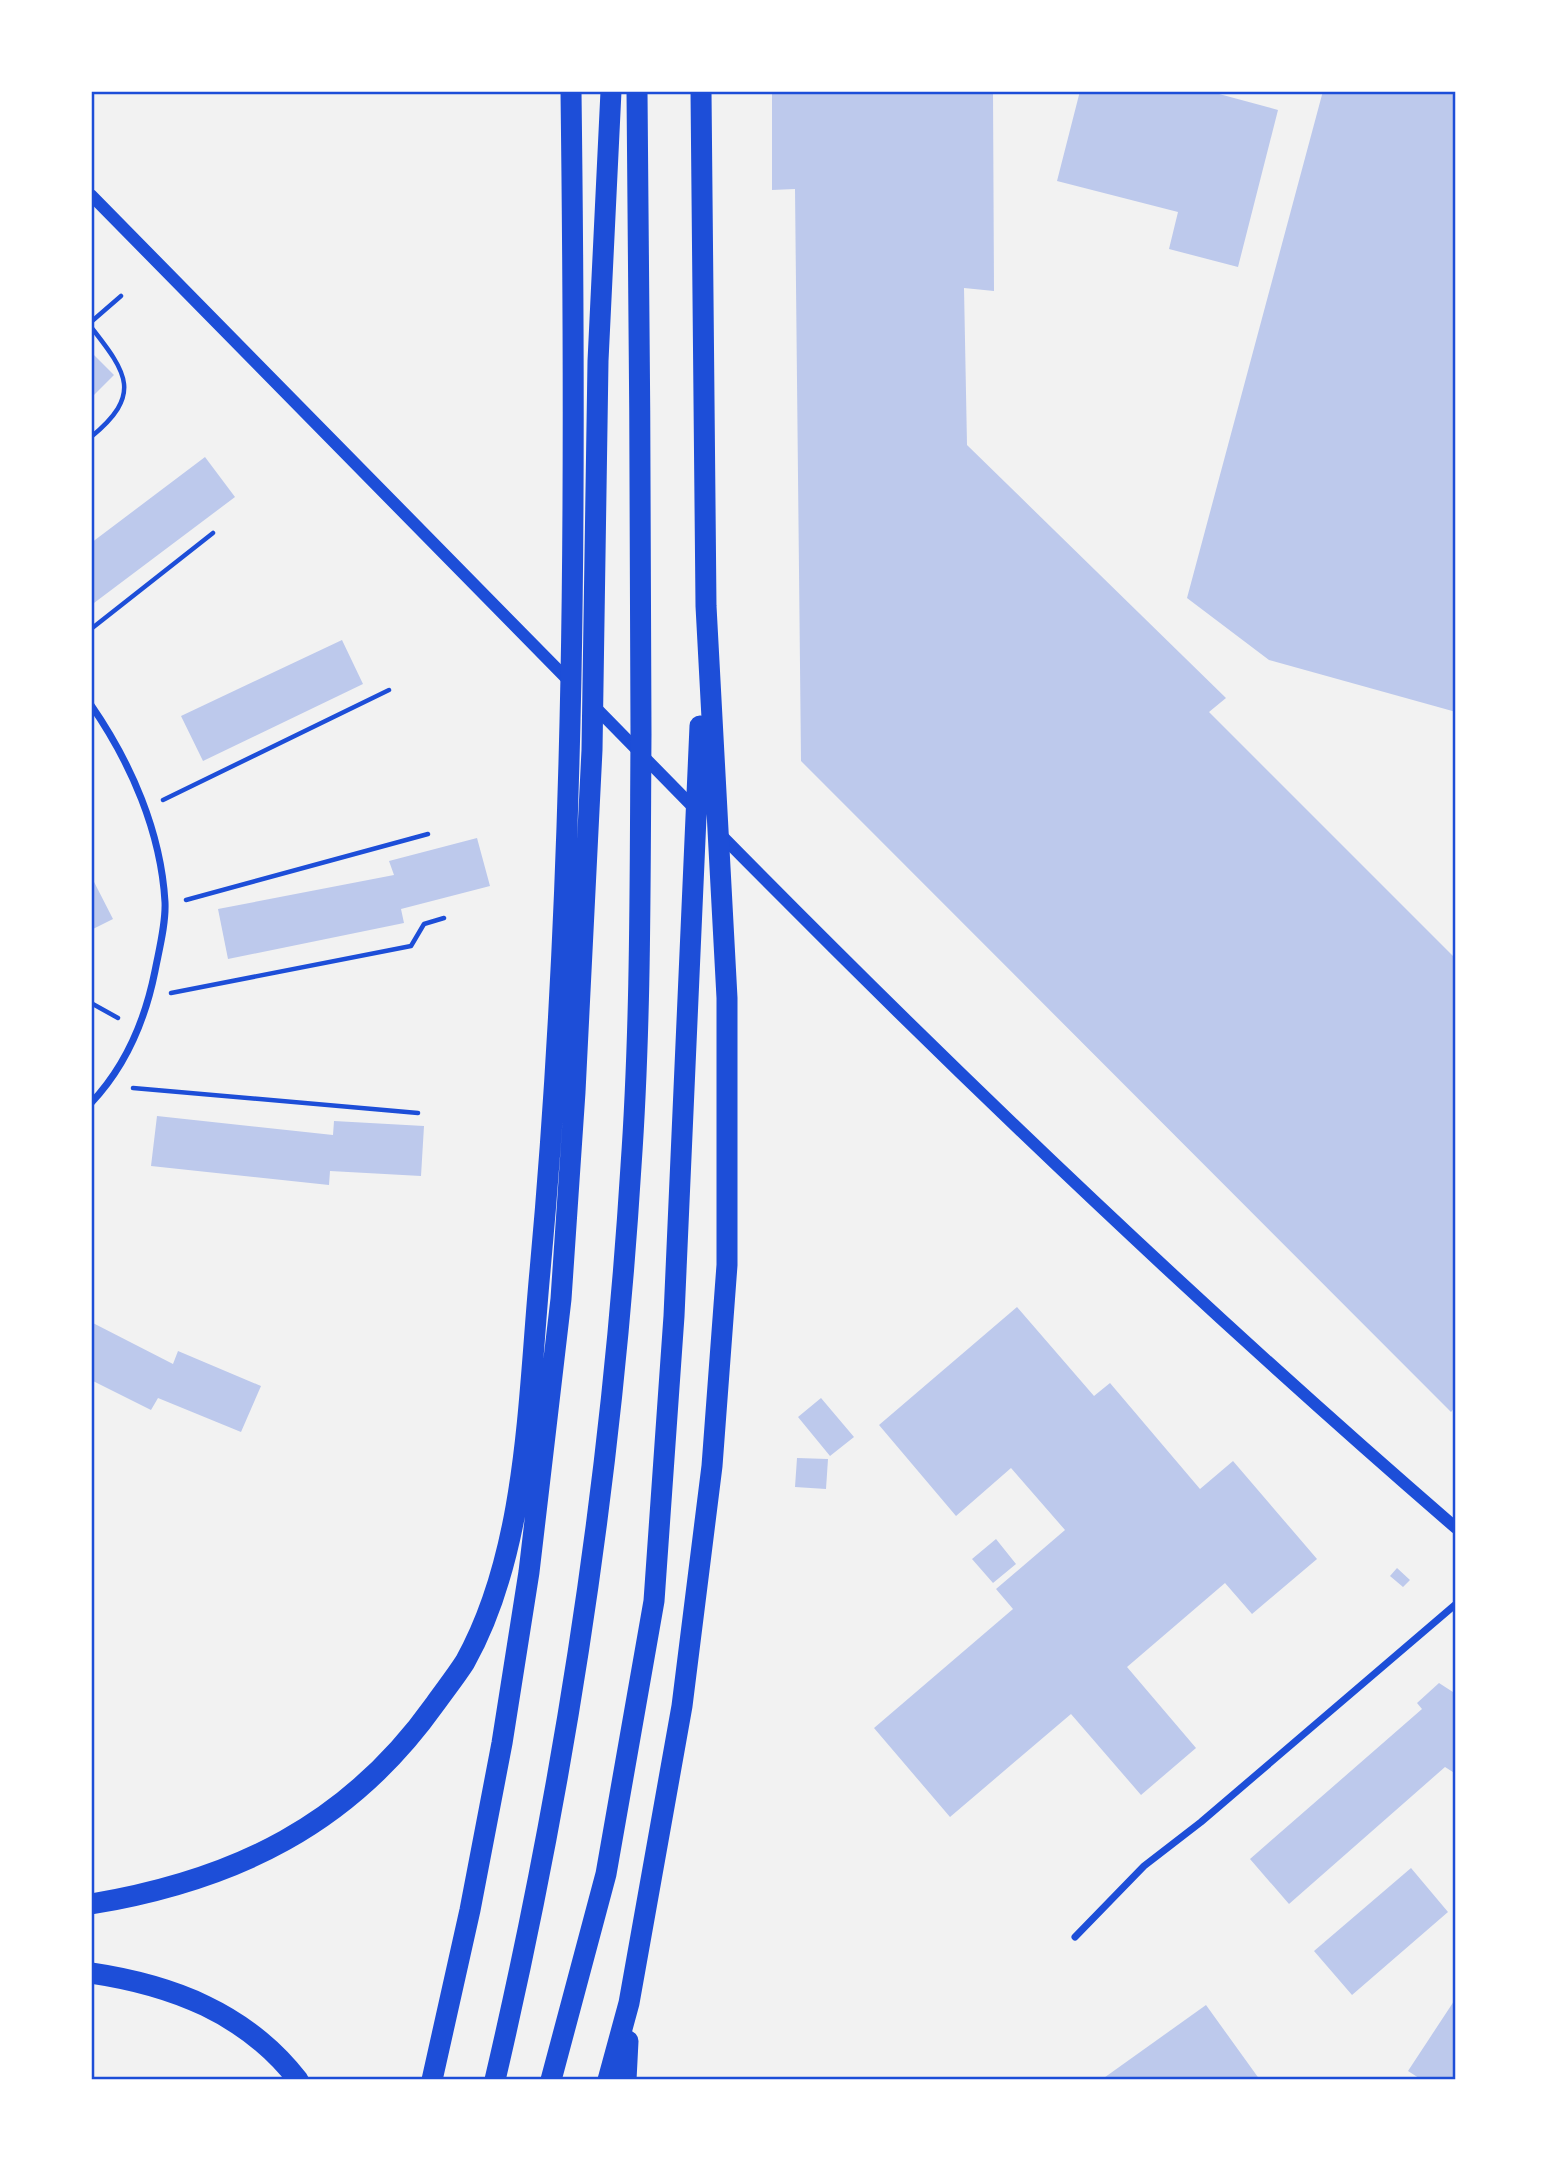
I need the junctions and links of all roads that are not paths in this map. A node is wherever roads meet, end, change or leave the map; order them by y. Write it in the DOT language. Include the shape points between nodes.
graph roads {
  1 [pos="571,91"];
  2 [pos="611,91"];
  3 [pos="637,91"];
  4 [pos="701,91"];
  5 [pos="91,195"];
  6 [pos="706,606"];
  7 [pos="91,705"];
  8 [pos="91,1103"];
  9 [pos="1456,1528"];
  10 [pos="1456,1604"];
  11 [pos="91,1904"];
  12 [pos="1075,1937"];
  13 [pos="91,1973"];
  14 [pos="629,2003"];
  15 [pos="298,2080"];
  16 [pos="432,2080"];
  17 [pos="495,2080"];
  18 [pos="551,2080"];
  19 [pos="608,2080"];
  20 [pos="626,2080"];
  1 -- 11 [label="highway" via="572,700 549,1170 508,1548 488,1613 463,1664 414,1733 345,1802 266,1852 207,1877"];
  2 -- 16 [label="highway" via="598,360 592,750 561,1299 529,1572 502,1743"];
  3 -- 17 [label="highway" via="640,889 629,1200 604,1458 578,1660 543,1856"];
  4 -- 6 [label="highway"];
  5 -- 9 [label="street" via="812,928 1282,1376"];
  6 -- 14 [label="highway" via="727,998 726,1265 712,1465 682,1706"];
  6 -- 18 [label="highway" via="674,1316 654,1601 606,1874"];
  7 -- 8 [label="street" via="146,809 159,854 165,905 150,997 138,1034"];
  10 -- 12 [label="street" via="1144,1866"];
  13 -- 15 [label="highway" via="174,1990 219,2011 256,2037"];
  14 -- 19 [label="highway"];
  14 -- 20 [label="highway"];
}
